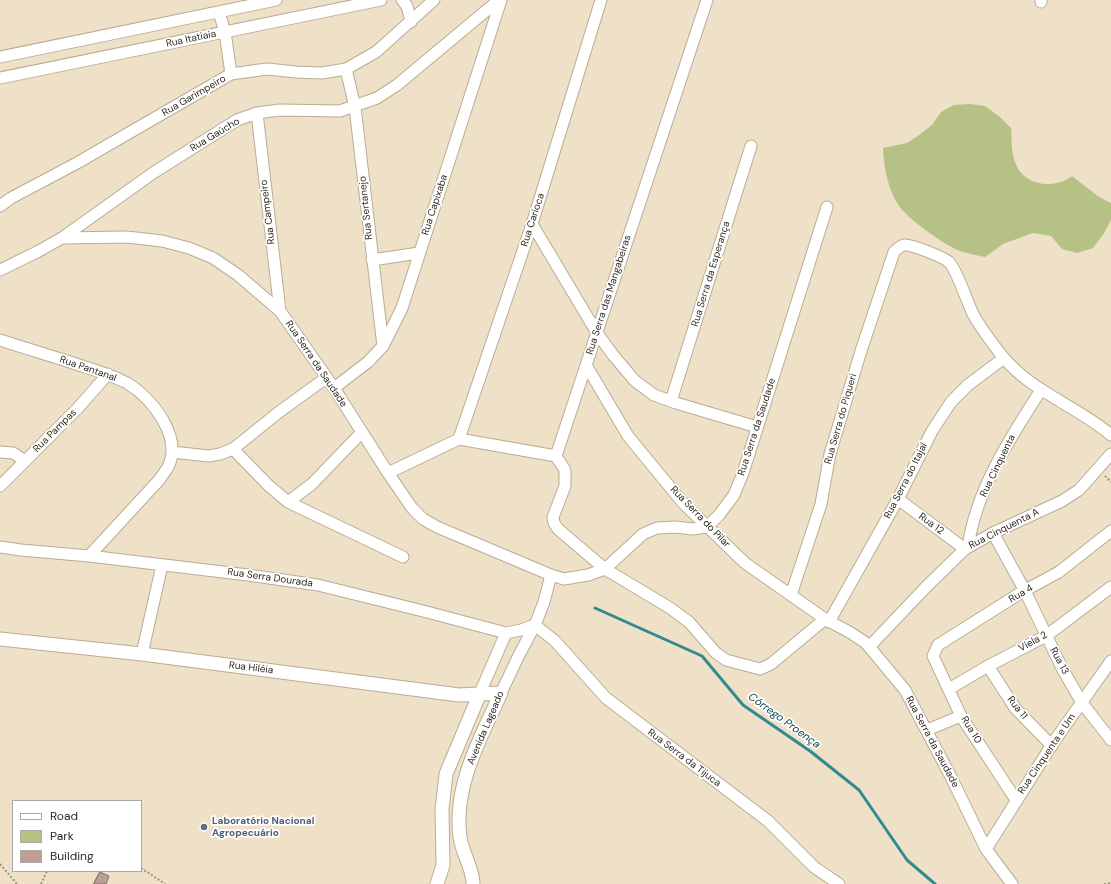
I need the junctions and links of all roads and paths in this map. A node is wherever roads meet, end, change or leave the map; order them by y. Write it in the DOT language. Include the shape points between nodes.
graph roads {
  1 [pos="276,0"];
  2 [pos="381,0"];
  3 [pos="402,0"];
  4 [pos="434,0"];
  5 [pos="500,0"];
  6 [pos="601,0"];
  7 [pos="707,0"];
  8 [pos="219,12"];
  9 [pos="411,22"];
  10 [pos="225,32"];
  11 [pos="0,57"];
  12 [pos="346,69"];
  13 [pos="231,74"];
  14 [pos="0,78"];
  15 [pos="355,107"];
  16 [pos="256,113"];
  17 [pos="751,146"];
  18 [pos="0,206"];
  19 [pos="828,207"];
  20 [pos="532,224"];
  21 [pos="62,238"];
  22 [pos="419,253"];
  23 [pos="372,260"];
  24 [pos="0,270"];
  25 [pos="280,311"];
  26 [pos="596,333"];
  27 [pos="0,340"];
  28 [pos="383,346"];
  29 [pos="1004,358"];
  30 [pos="586,365"];
  31 [pos="108,374"];
  32 [pos="326,378"];
  33 [pos="334,388"];
  34 [pos="1041,390"];
  35 [pos="671,402"];
  36 [pos="757,427"];
  37 [pos="362,432"];
  38 [pos="1111,435"];
  39 [pos="459,439"];
  40 [pos="233,448"];
  41 [pos="0,452"];
  42 [pos="172,452"];
  43 [pos="1111,454"];
  44 [pos="556,456"];
  45 [pos="25,461"];
  46 [pos="388,473"];
  47 [pos="0,486"];
  48 [pos="898,499"];
  49 [pos="288,502"];
  50 [pos="707,527"];
  51 [pos="1111,532"];
  52 [pos="993,533"];
  53 [pos="0,547"];
  54 [pos="966,548"];
  55 [pos="89,556"];
  56 [pos="403,557"];
  57 [pos="162,565"];
  58 [pos="604,569"];
  59 [pos="551,575"];
  60 [pos="1111,587"];
  61 [pos="1024,591"];
  62 [pos="791,595"];
  63 [pos="827,620"];
  64 [pos="535,625"];
  65 [pos="506,633"];
  66 [pos="1046,636"];
  67 [pos="0,639"];
  68 [pos="869,647"];
  69 [pos="142,654"];
  70 [pos="933,656"];
  71 [pos="1111,661"];
  72 [pos="988,666"];
  73 [pos="949,689"];
  74 [pos="480,693"];
  75 [pos="501,693"];
  76 [pos="1082,703"];
  77 [pos="961,716"];
  78 [pos="927,730"];
  79 [pos="1111,740"];
  80 [pos="1052,746"];
  81 [pos="1016,800"];
  82 [pos="986,849"];
  83 [pos="0,864"];
  84 [pos="142,869"];
  85 [pos="47,872"];
  86 [pos="1111,883"];
  87 [pos="17,884"];
  88 [pos="41,884"];
  89 [pos="165,884"];
  90 [pos="437,884"];
  91 [pos="474,884"];
  92 [pos="839,884"];
  93 [pos="1012,884"];
  94 [pos="1104,884"];
  1 -- 8 [label="street, Rua Itatiaia"];
  2 -- 10 [label="street, Rua Itatiaia"];
  3 -- 9 [label="street" via="407,6"];
  4 -- 9 [label="street, Rua Garimpeiro"];
  5 -- 15 [label="street, Rua Gaúcho" via="397,85 377,98"];
  5 -- 22 [label="street, Rua Capixaba"];
  6 -- 20 [label="street, Rua Carioca"];
  7 -- 26 [label="street, Rua Serra das Mangabeiras"];
  8 -- 10 [label="street"];
  8 -- 11 [label="street, Rua Itatiaia"];
  9 -- 12 [label="street, Rua Garimpeiro" via="376,52"];
  10 -- 13 [label="street"];
  10 -- 14 [label="street, Rua Itatiaia"];
  12 -- 13 [label="street, Rua Garimpeiro" via="322,73 268,69"];
  12 -- 15 [label="street, Rua Sertanejo"];
  13 -- 18 [label="street, Rua Garimpeiro"];
  15 -- 16 [label="street, Rua Gaúcho" via="340,111 280,110"];
  15 -- 23 [label="street, Rua Sertanejo"];
  16 -- 21 [label="street, Rua Gaúcho" via="237,120 153,174"];
  16 -- 25 [label="street, Rua Campeiro"];
  17 -- 35 [label="street, Rua Serra da Esperança"];
  19 -- 36 [label="street, Rua Serra da Saudade"];
  20 -- 26 [label="street"];
  20 -- 39 [label="street, Rua Carioca"];
  21 -- 24 [label="street, Rua Gaúcho"];
  21 -- 25 [label="street, Rua Serra da Saudade" via="127,236 189,248 213,258 238,275"];
  22 -- 23 [label="street"];
  22 -- 28 [label="street, Rua Capixaba" via="402,308"];
  23 -- 28 [label="street, Rua Sertanejo"];
  25 -- 32 [label="street, Rua Serra da Saudade"];
  26 -- 30 [label="street, Rua Serra das Mangabeiras"];
  26 -- 35 [label="street" via="635,381 654,395"];
  27 -- 31 [label="street, Rua Pantanal"];
  28 -- 33 [label="street, Rua Capixaba" via="368,362"];
  29 -- 34 [label="street"];
  29 -- 48 [label="street, Rua Serra do Itajaí" via="968,385 951,402 932,431"];
  29 -- 62 [label="street, Rua Serra do Piqueri" via="973,314 951,263 939,256 906,245 899,247 894,252 861,351 830,454 821,504"];
  30 -- 44 [label="street, Rua Serra das Mangabeiras"];
  30 -- 50 [label="street, Rua Serra do Pilar" via="628,436 683,504"];
  31 -- 42 [label="street, Rua Pantanal" via="128,384 160,414 171,437"];
  31 -- 45 [label="street, Rua Pampas"];
  32 -- 33 [label="street, Rua Serra da Saudade"];
  32 -- 40 [label="street"];
  33 -- 37 [label="street, Rua Serra da Saudade"];
  34 -- 38 [label="street" via="1090,419"];
  34 -- 54 [label="street, Rua Cinquenta" via="1008,442 983,492"];
  35 -- 36 [label="street"];
  36 -- 50 [label="street, Rua Serra da Saudade" via="734,495"];
  37 -- 46 [label="street, Rua Serra da Saudade"];
  37 -- 49 [label="street" via="312,484"];
  39 -- 44 [label="street"];
  39 -- 46 [label="street"];
  40 -- 42 [label="street" via="209,456"];
  40 -- 49 [label="street"];
  41 -- 45 [label="street" via="13,454"];
  42 -- 55 [label="street, Rua Pantanal" via="168,466 160,479"];
  43 -- 52 [label="street, Rua Cinquenta A" via="1079,490 1062,501"];
  44 -- 58 [label="street" via="565,470 565,486 553,517 554,523"];
  45 -- 47 [label="street, Rua Pampas"];
  46 -- 59 [label="street, Rua Serra da Saudade" via="412,508 423,519"];
  48 -- 54 [label="street, Rua 12"];
  48 -- 63 [label="street, Rua Serra do Itajaí"];
  49 -- 56 [label="street"];
  50 -- 58 [label="street" via="657,528 643,534"];
  50 -- 62 [label="street, Rua Serra do Pilar" via="746,563"];
  51 -- 61 [label="street, Rua 4" via="1059,572"];
  52 -- 54 [label="street, Rua Cinquenta A"];
  52 -- 61 [label="street, Rua 13"];
  53 -- 55 [label="street, Rua Serra Dourada"];
  54 -- 68 [label="street, Rua Cinquenta A"];
  55 -- 57 [label="street, Rua Serra Dourada"];
  57 -- 65 [label="street, Rua Serra Dourada" via="318,585"];
  57 -- 69 [label="street"];
  58 -- 59 [label="street" via="564,579"];
  58 -- 63 [label="street" via="670,608 689,622 716,653 743,666 760,669 771,664"];
  59 -- 64 [label="street"];
  60 -- 66 [label="street, Viela 2"];
  61 -- 66 [label="street, Rua 13"];
  61 -- 70 [label="street, Rua 4" via="938,645"];
  62 -- 63 [label="street, Rua Serra do Pilar"];
  63 -- 68 [label="street, Rua Serra da Saudade" via="851,633"];
  64 -- 65 [label="street, Rua Serra Dourada"];
  64 -- 75 [label="street, Avenida Lageado"];
  64 -- 92 [label="street, Rua Serra da Tijuca" via="555,641 606,698 768,821 814,867"];
  65 -- 74 [label="street, Avenida Lageado"];
  66 -- 72 [label="street, Viela 2"];
  66 -- 76 [label="street, Rua 13"];
  67 -- 69 [label="main road, Rua Hiléia"];
  68 -- 78 [label="street, Rua Serra da Saudade" via="905,690"];
  69 -- 74 [label="main road, Rua Hiléia" via="459,695"];
  70 -- 73 [label="street, Rua 10"];
  71 -- 76 [label="street, Rua Cinquenta e Um"];
  72 -- 73 [label="street, Viela 2"];
  72 -- 80 [label="street, Rua 11" via="1015,708"];
  73 -- 77 [label="street, Rua 10"];
  74 -- 75 [label="main road, Rua Hiléia"];
  74 -- 90 [label="main road, Avenida Lageado" via="446,774 442,809 443,865"];
  75 -- 91 [label="main road, Avenida Lageado" via="476,748 463,787 460,837"];
  76 -- 79 [label="street, Rua 13"];
  76 -- 80 [label="street, Rua Cinquenta e Um"];
  77 -- 78 [label="street"];
  77 -- 81 [label="street, Rua 10"];
  78 -- 82 [label="street, Rua Serra da Saudade"];
  80 -- 81 [label="street, Rua Cinquenta e Um"];
  81 -- 82 [label="street, Rua Cinquenta e Um"];
  82 -- 93 [label="street, Rua Serra da Saudade"];
  83 -- 87 [label="path"];
  84 -- 89 [label="path"];
  85 -- 88 [label="path"];
  86 -- 94 [label="path"];
}
